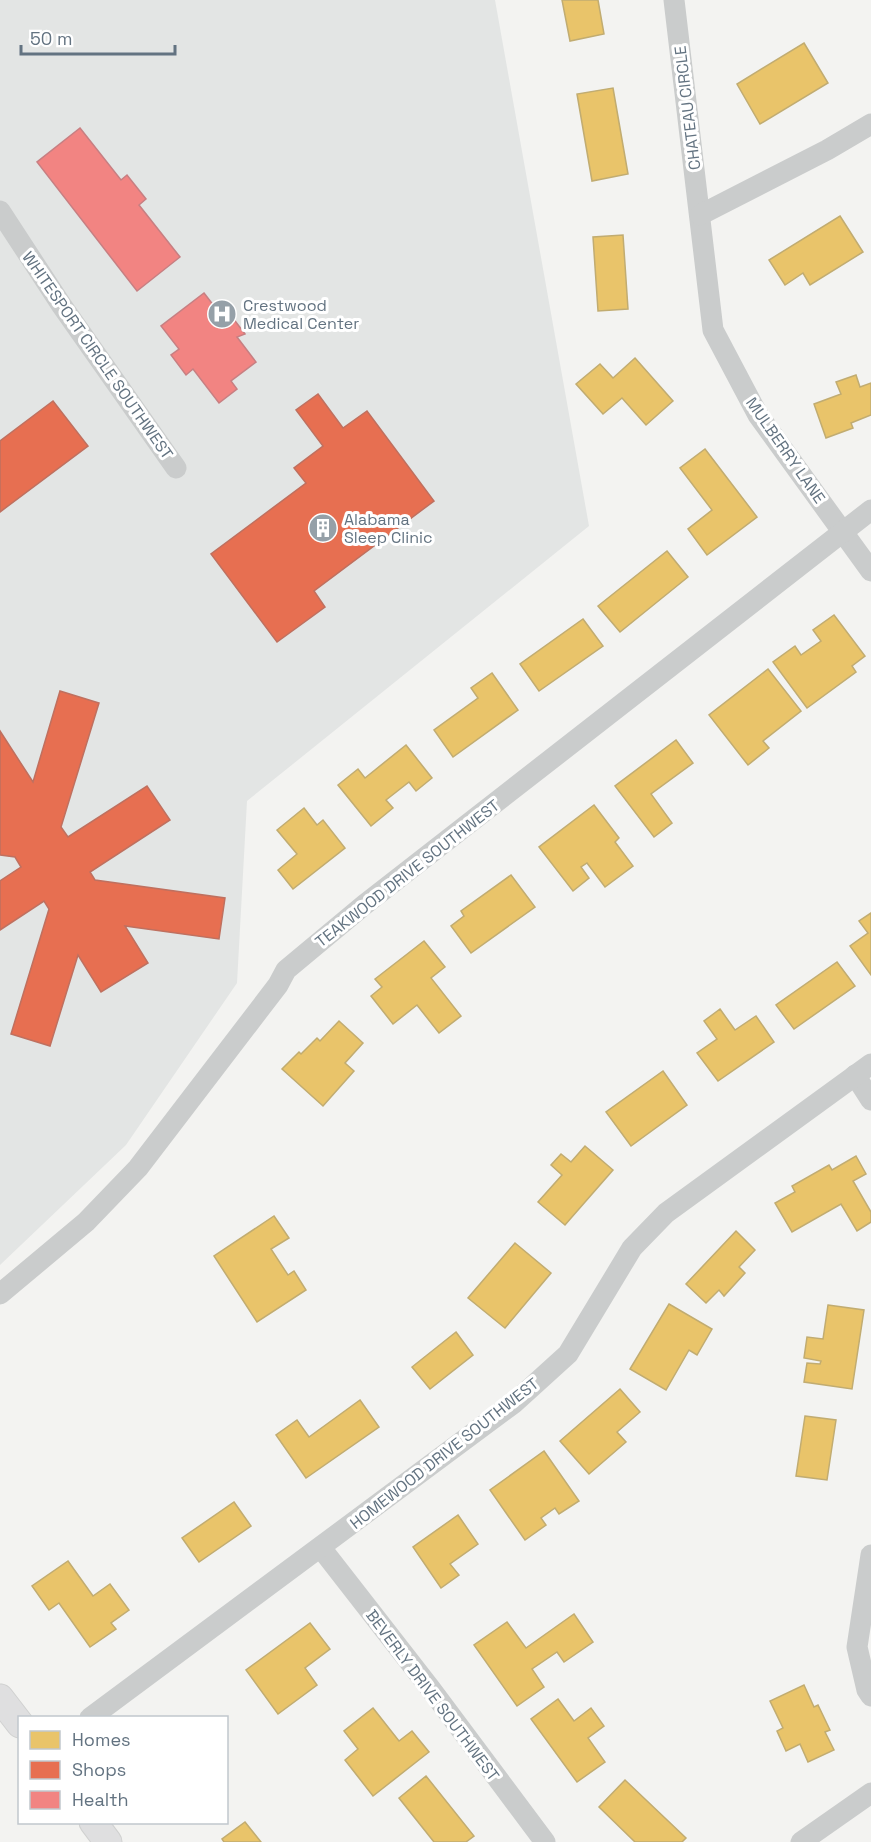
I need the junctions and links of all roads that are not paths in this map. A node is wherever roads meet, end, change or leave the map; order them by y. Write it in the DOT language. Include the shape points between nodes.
graph roads {
  1 [pos="674,0"];
  2 [pos="871,124"];
  3 [pos="0,211"];
  4 [pos="700,215"];
  5 [pos="176,468"];
  6 [pos="871,510"];
  7 [pos="843,531"];
  8 [pos="871,571"];
  9 [pos="863,1070"];
  10 [pos="871,1100"];
  11 [pos="0,1294"];
  12 [pos="321,1548"];
  13 [pos="871,1555"];
  14 [pos="871,1696"];
  15 [pos="0,1698"];
  16 [pos="93,1716"];
  17 [pos="18,1721"];
  18 [pos="871,1793"];
  19 [pos="94,1824"];
  20 [pos="108,1842"];
  21 [pos="545,1842"];
  22 [pos="801,1842"];
  1 -- 4 [label="street, CHATEAU CIRCLE"];
  2 -- 4 [label="street"];
  3 -- 5 [label="street, WHITESPORT CIRCLE SOUTHWEST"];
  4 -- 7 [label="street, MULBERRY LANE" via="713,330 758,415"];
  6 -- 7 [label="street, TEAKWOOD DRIVE SOUTHWEST"];
  7 -- 8 [label="street, MULBERRY LANE"];
  7 -- 11 [label="street, TEAKWOOD DRIVE SOUTHWEST" via="286,970 138,1168 86,1222"];
  9 -- 10 [label="street"];
  9 -- 12 [label="street, HOMEWOOD DRIVE SOUTHWEST" via="666,1213 632,1248 568,1354 514,1402"];
  12 -- 16 [label="street, HOMEWOOD DRIVE SOUTHWEST"];
  12 -- 21 [label="street, BEVERLY DRIVE SOUTHWEST"];
  13 -- 14 [label="street" via="857,1647"];
  15 -- 17 [label="main road"];
  18 -- 22 [label="street"];
  19 -- 20 [label="main road"];
}
